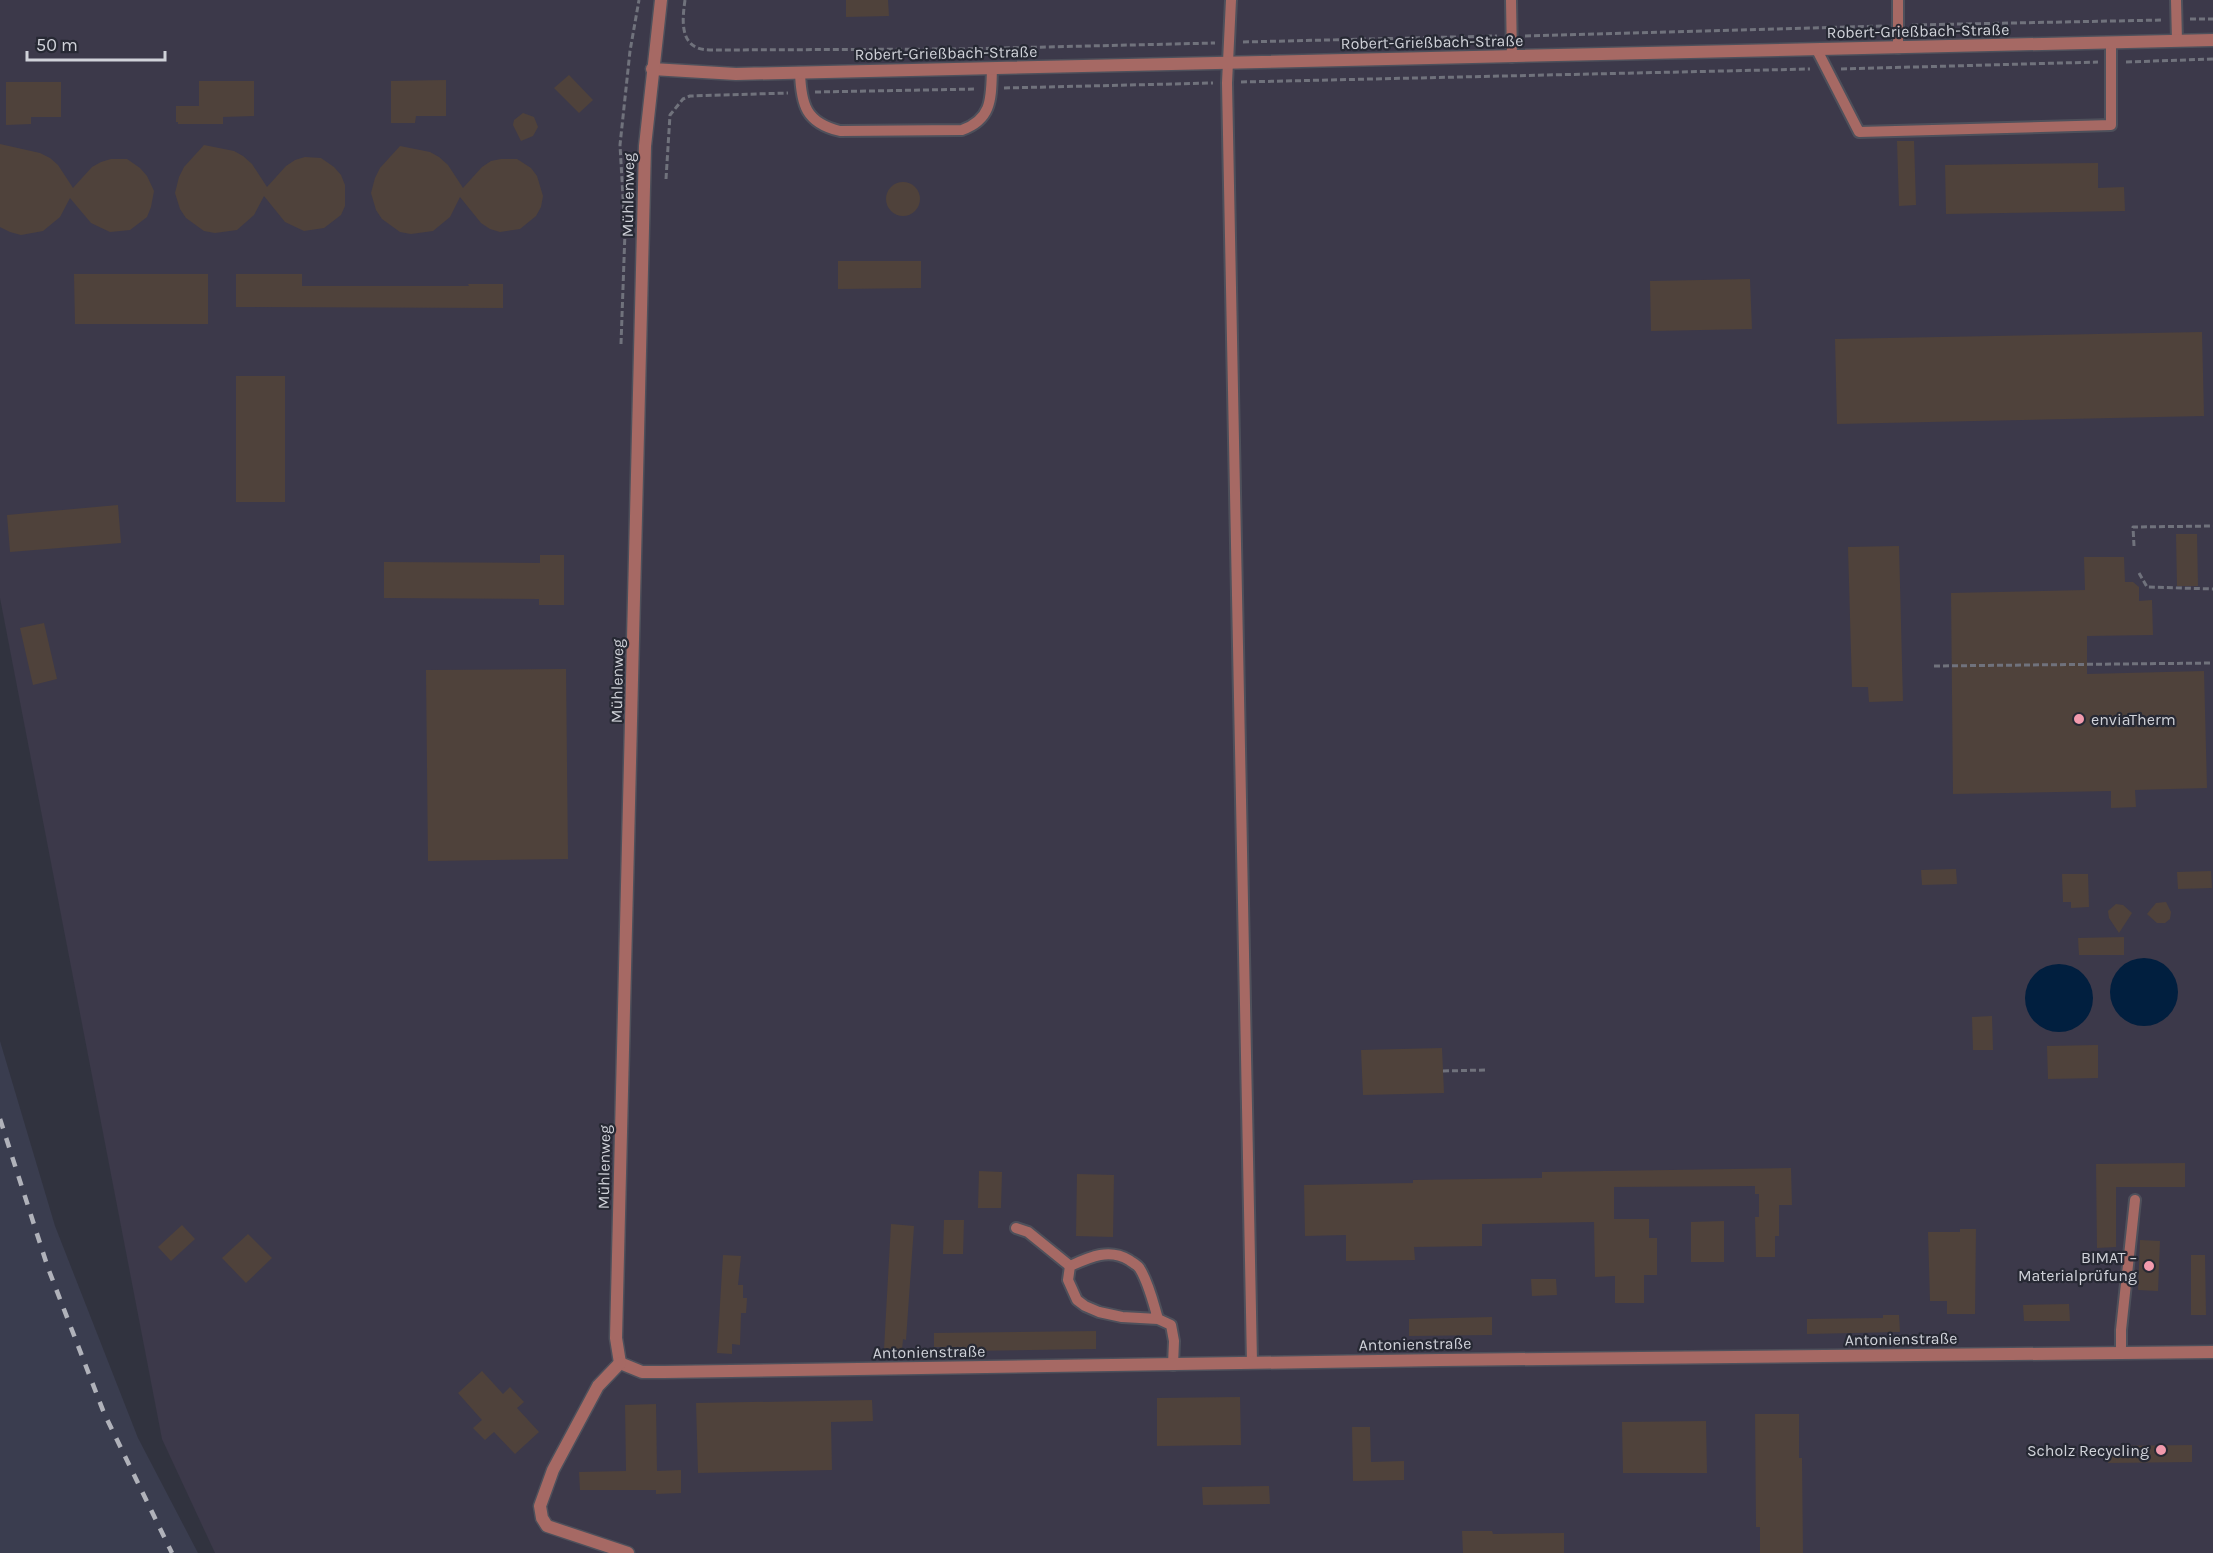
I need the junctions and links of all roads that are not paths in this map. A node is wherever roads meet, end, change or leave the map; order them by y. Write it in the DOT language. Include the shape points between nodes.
graph roads {
  1 [pos="661,0"];
  2 [pos="1231,0"];
  3 [pos="1511,0"];
  4 [pos="1898,0"];
  5 [pos="2176,0"];
  6 [pos="2213,40"];
  7 [pos="2177,41"];
  8 [pos="2111,43"];
  9 [pos="1898,48"];
  10 [pos="1817,50"];
  11 [pos="1512,57"];
  12 [pos="1227,63"];
  13 [pos="992,68"];
  14 [pos="652,69"];
  15 [pos="800,72"];
  16 [pos="2135,1200"];
  17 [pos="1016,1228"];
  18 [pos="1070,1266"];
  19 [pos="1158,1319"];
  20 [pos="2213,1352"];
  21 [pos="2121,1353"];
  22 [pos="620,1363"];
  23 [pos="1252,1364"];
  24 [pos="1173,1365"];
  25 [pos="628,1553"];
  1 -- 14 [label="street, Mühlenweg"];
  2 -- 12 [label="lane"];
  3 -- 11 [label="lane"];
  4 -- 9 [label="lane"];
  5 -- 7 [label="lane"];
  6 -- 7 [label="street, Robert-Grießbach-Straße"];
  7 -- 8 [label="street, Robert-Grießbach-Straße"];
  8 -- 9 [label="street, Robert-Grießbach-Straße"];
  8 -- 10 [label="lane" via="2111,125 1858,132"];
  9 -- 10 [label="street, Robert-Grießbach-Straße"];
  10 -- 11 [label="street, Robert-Grießbach-Straße"];
  11 -- 12 [label="street, Robert-Grießbach-Straße"];
  12 -- 13 [label="street, Robert-Grießbach-Straße"];
  12 -- 23 [label="lane"];
  13 -- 15 [label="street, Robert-Grießbach-Straße"];
  13 -- 15 [label="lane" via="992,88 984,117 962,130 828,128 808,114"];
  14 -- 15 [label="street, Robert-Grießbach-Straße" via="735,74"];
  14 -- 22 [label="street, Mühlenweg" via="644,179 616,1338"];
  16 -- 21 [label="lane"];
  17 -- 18 [label="lane" via="1028,1232"];
  18 -- 19 [label="lane" via="1068,1280 1077,1300 1085,1306 1122,1317"];
  18 -- 19 [label="lane" via="1105,1253 1139,1266"];
  19 -- 24 [label="lane" via="1171,1325"];
  20 -- 21 [label="street, Antonienstraße"];
  21 -- 23 [label="street, Antonienstraße"];
  22 -- 24 [label="street, Antonienstraße" via="642,1372"];
  22 -- 25 [label="street" via="590,1400 553,1470 540,1506 548,1526"];
  23 -- 24 [label="street, Antonienstraße"];
}
